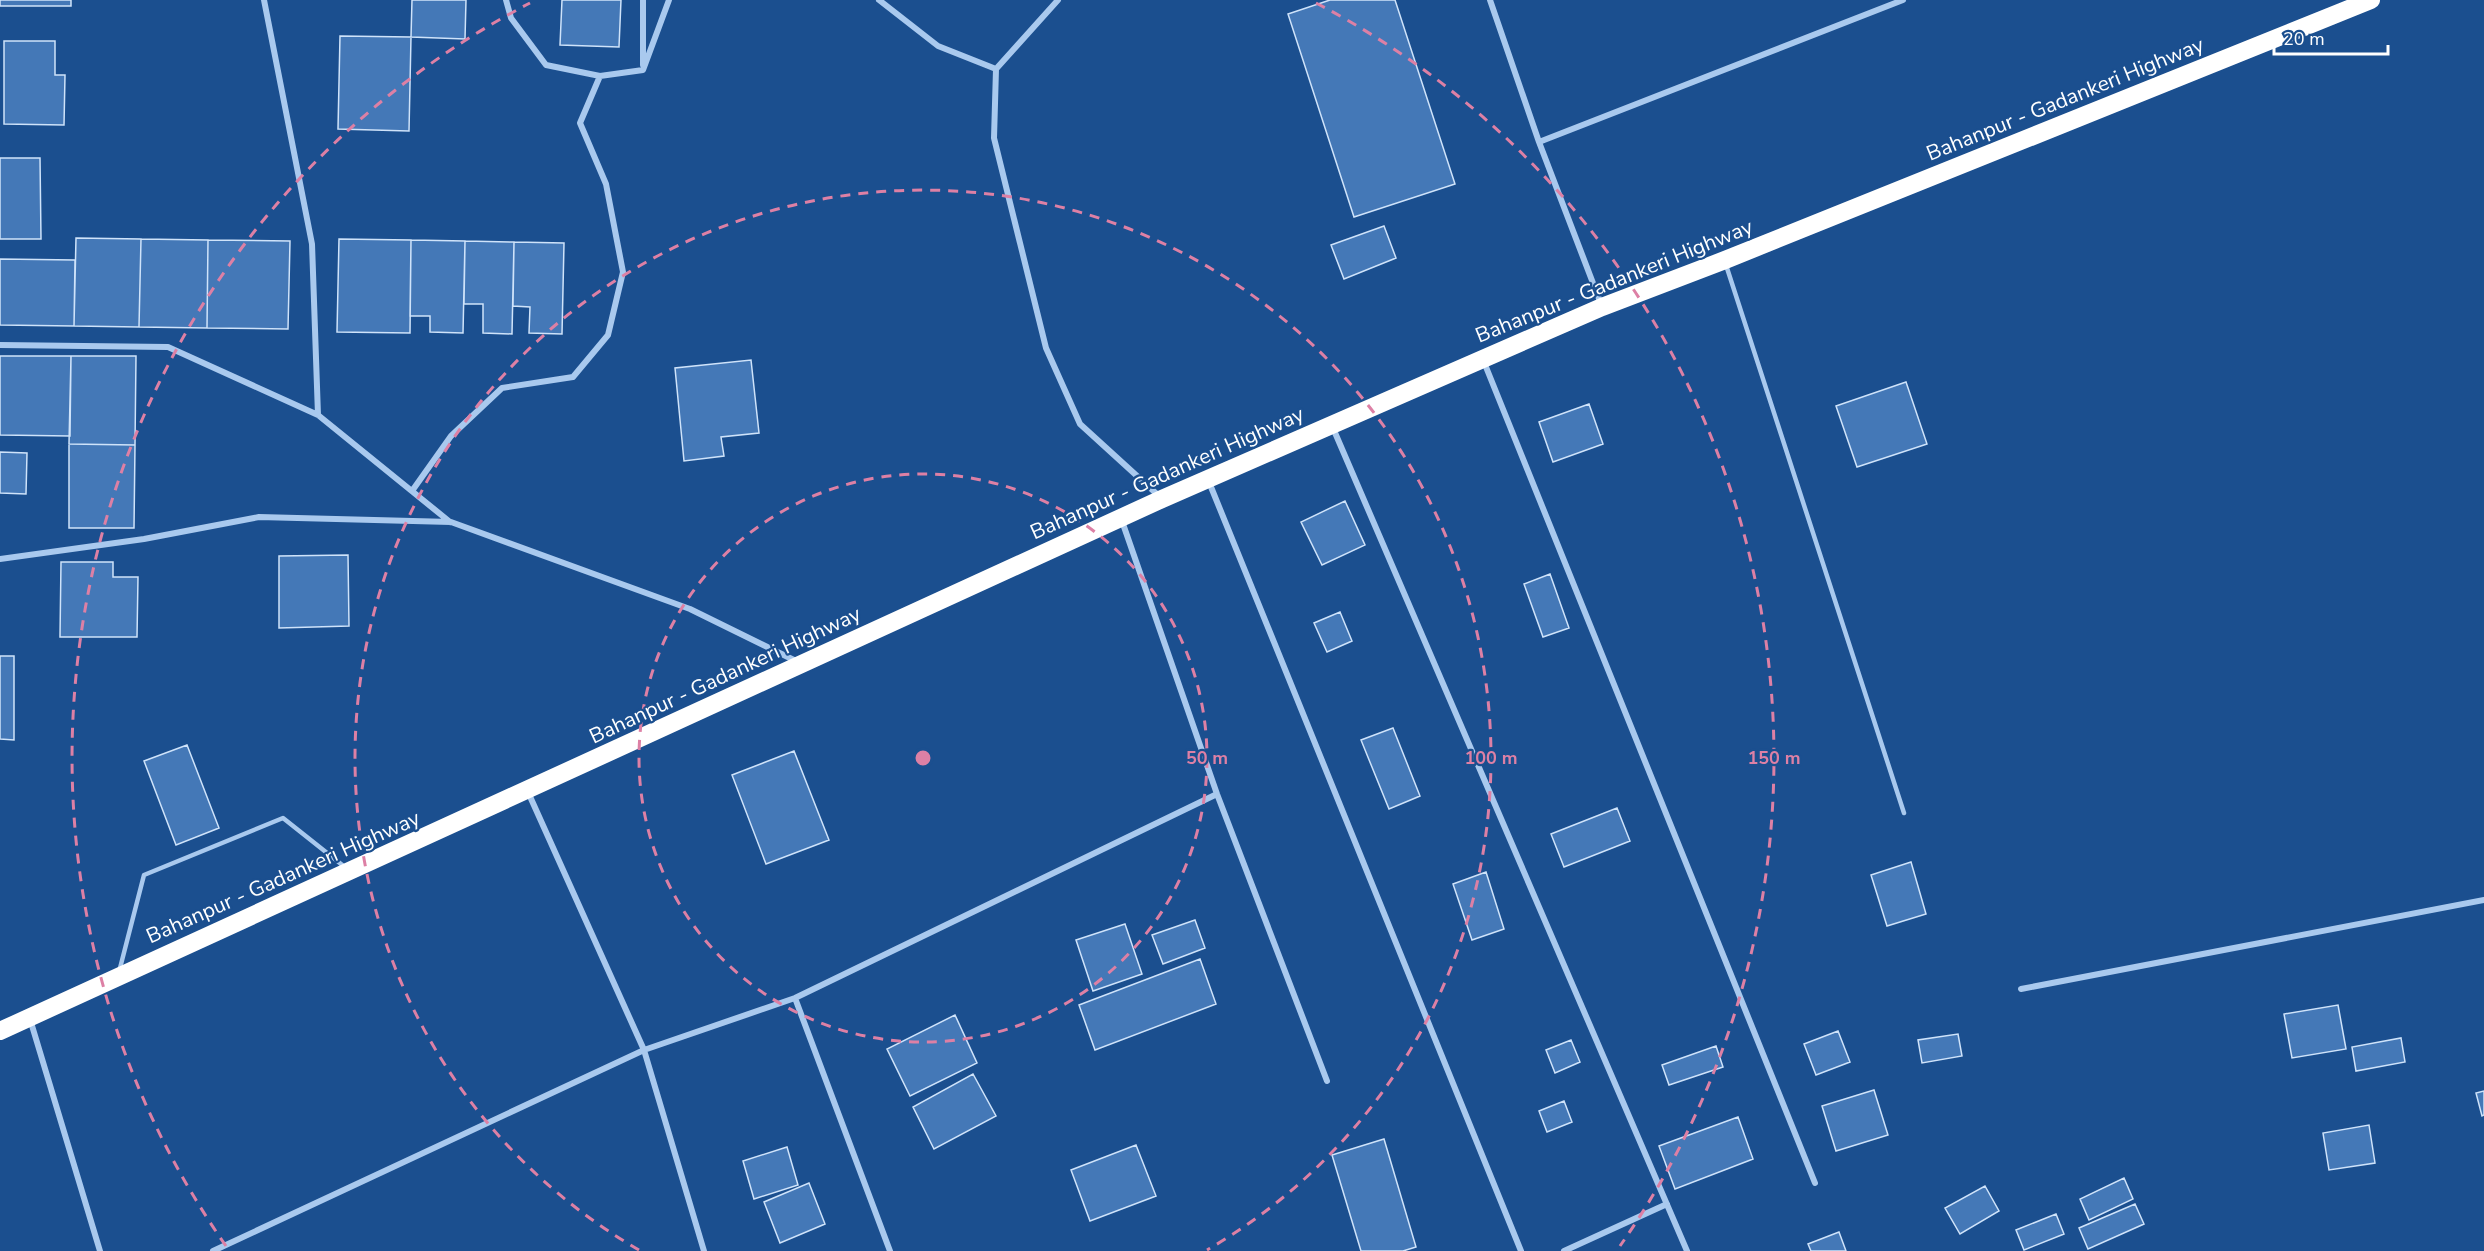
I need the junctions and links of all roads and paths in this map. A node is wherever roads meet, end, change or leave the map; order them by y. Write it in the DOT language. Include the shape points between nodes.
graph roads {
  1 [pos="264,0"];
  2 [pos="506,0"];
  3 [pos="643,0"];
  4 [pos="669,0"];
  5 [pos="879,0"];
  6 [pos="1058,0"];
  7 [pos="1490,0"];
  8 [pos="1903,0"];
  9 [pos="2371,0"];
  10 [pos="996,69"];
  11 [pos="643,70"];
  12 [pos="600,76"];
  13 [pos="1539,142"];
  14 [pos="1725,260"];
  15 [pos="1602,307"];
  16 [pos="0,345"];
  17 [pos="1483,359"];
  18 [pos="318,415"];
  19 [pos="1331,425"];
  20 [pos="1208,478"];
  21 [pos="412,491"];
  22 [pos="1162,499"];
  23 [pos="1121,518"];
  24 [pos="451,522"];
  25 [pos="0,559"];
  26 [pos="802,664"];
  27 [pos="527,791"];
  28 [pos="1217,794"];
  29 [pos="1905,813"];
  30 [pos="351,871"];
  31 [pos="2484,900"];
  32 [pos="117,977"];
  33 [pos="2021,989"];
  34 [pos="795,998"];
  35 [pos="30,1017"];
  36 [pos="0,1030"];
  37 [pos="644,1050"];
  38 [pos="1327,1081"];
  39 [pos="1815,1183"];
  40 [pos="1667,1204"];
  41 [pos="100,1251"];
  42 [pos="213,1251"];
  43 [pos="704,1251"];
  44 [pos="890,1251"];
  45 [pos="1521,1251"];
  46 [pos="1564,1251"];
  47 [pos="1687,1251"];
  1 -- 18 [label="street" via="312,244"];
  2 -- 12 [label="street" via="511,18 546,65"];
  3 -- 11 [label="street"];
  4 -- 11 [label="street"];
  5 -- 10 [label="street" via="938,46"];
  6 -- 10 [label="street"];
  7 -- 13 [label="street"];
  8 -- 13 [label="street"];
  9 -- 14 [label="highway, Bahanpur - Gadankeri Highway"];
  10 -- 22 [label="street" via="994,138 1046,348 1080,424"];
  11 -- 12 [label="street"];
  12 -- 21 [label="street" via="580,123 606,184 623,272 608,335 573,377 502,388 451,436"];
  13 -- 15 [label="street"];
  14 -- 15 [label="highway, Bahanpur - Gadankeri Highway"];
  14 -- 29 [label="lane"];
  15 -- 17 [label="highway, Bahanpur - Gadankeri Highway"];
  16 -- 18 [label="street" via="168,347"];
  17 -- 19 [label="highway, Bahanpur - Gadankeri Highway"];
  17 -- 39 [label="street"];
  18 -- 21 [label="street"];
  19 -- 20 [label="highway, Bahanpur - Gadankeri Highway"];
  19 -- 40 [label="street"];
  20 -- 22 [label="highway, Bahanpur - Gadankeri Highway"];
  20 -- 45 [label="street"];
  21 -- 24 [label="street"];
  22 -- 23 [label="highway, Bahanpur - Gadankeri Highway"];
  23 -- 26 [label="highway, Bahanpur - Gadankeri Highway"];
  23 -- 28 [label="street"];
  24 -- 25 [label="street" via="259,517 144,539"];
  24 -- 26 [label="street" via="690,609"];
  26 -- 27 [label="highway, Bahanpur - Gadankeri Highway"];
  27 -- 30 [label="highway, Bahanpur - Gadankeri Highway"];
  27 -- 37 [label="street"];
  28 -- 34 [label="street"];
  28 -- 38 [label="street"];
  30 -- 32 [label="highway, Bahanpur - Gadankeri Highway"];
  30 -- 32 [label="lane" via="283,818 144,875"];
  31 -- 33 [label="street"];
  32 -- 35 [label="highway, Bahanpur - Gadankeri Highway"];
  34 -- 37 [label="street"];
  34 -- 44 [label="street"];
  35 -- 36 [label="highway, Bahanpur - Gadankeri Highway"];
  35 -- 41 [label="street"];
  37 -- 42 [label="street"];
  37 -- 43 [label="street"];
  40 -- 46 [label="street"];
  40 -- 47 [label="street"];
}
